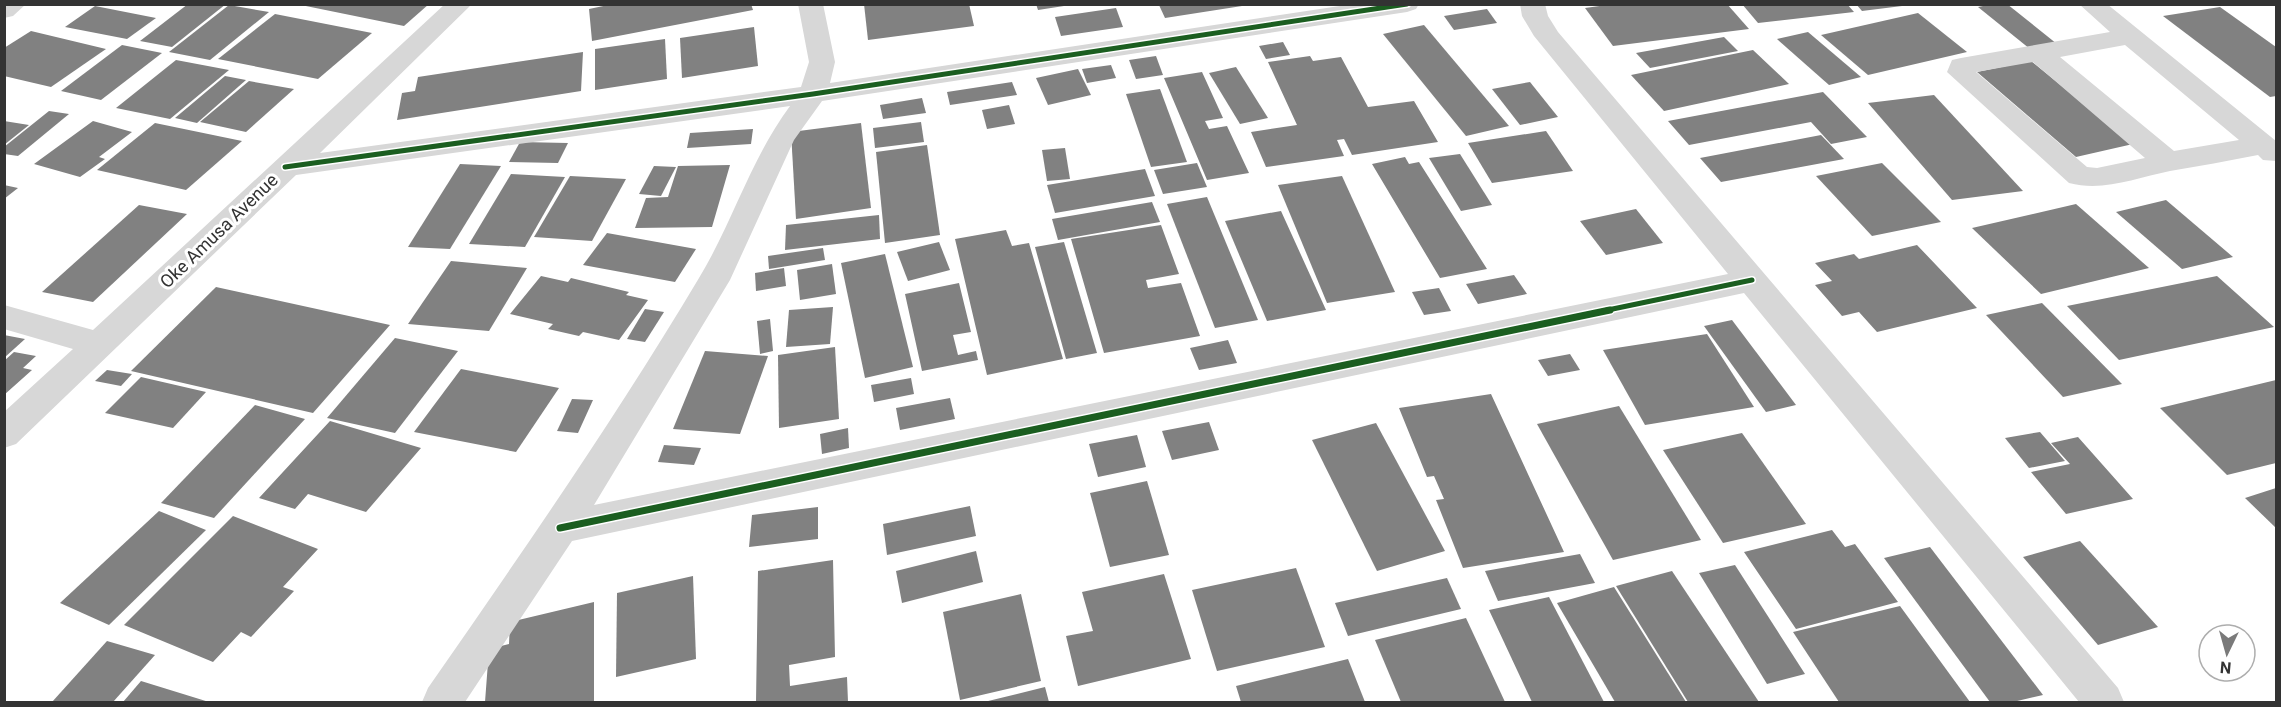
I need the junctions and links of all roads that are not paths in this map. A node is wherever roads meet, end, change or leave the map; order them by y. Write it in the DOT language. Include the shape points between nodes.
graph roads {
  1 [pos="14,4"];
  2 [pos="460,4"];
  3 [pos="810,4"];
  4 [pos="1407,4"];
  5 [pos="1532,4"];
  6 [pos="2091,4"];
  7 [pos="4,11"];
  8 [pos="2129,37"];
  9 [pos="2038,53"];
  10 [pos="813,94"];
  11 [pos="2270,150"];
  12 [pos="2169,162"];
  13 [pos="285,167"];
  14 [pos="1752,279"];
  15 [pos="4,317"];
  16 [pos="101,345"];
  17 [pos="4,434"];
  18 [pos="560,528"];
  19 [pos="442,702"];
  20 [pos="2104,702"];
  1 -- 7 [label="street"];
  2 -- 13 [label="street, Oke Amusa Avenue"];
  3 -- 10 [label="street" via="822,62"];
  4 -- 10 [label="street"];
  5 -- 14 [label="street" via="1547,36"];
  6 -- 8 [label="street"];
  8 -- 9 [label="street"];
  8 -- 11 [label="street"];
  9 -- 12 [label="street"];
  9 -- 12 [label="street" via="1961,66 1959,72 2079,176 2097,178"];
  10 -- 13 [label="street"];
  10 -- 18 [label="street" via="780,138 714,280"];
  11 -- 12 [label="street"];
  13 -- 16 [label="street, Oke Amusa Avenue"];
  14 -- 18 [label="street"];
  14 -- 20 [label="street"];
  15 -- 16 [label="street"];
  16 -- 17 [label="street, Oke Amusa Avenue"];
  18 -- 19 [label="street"];
}
